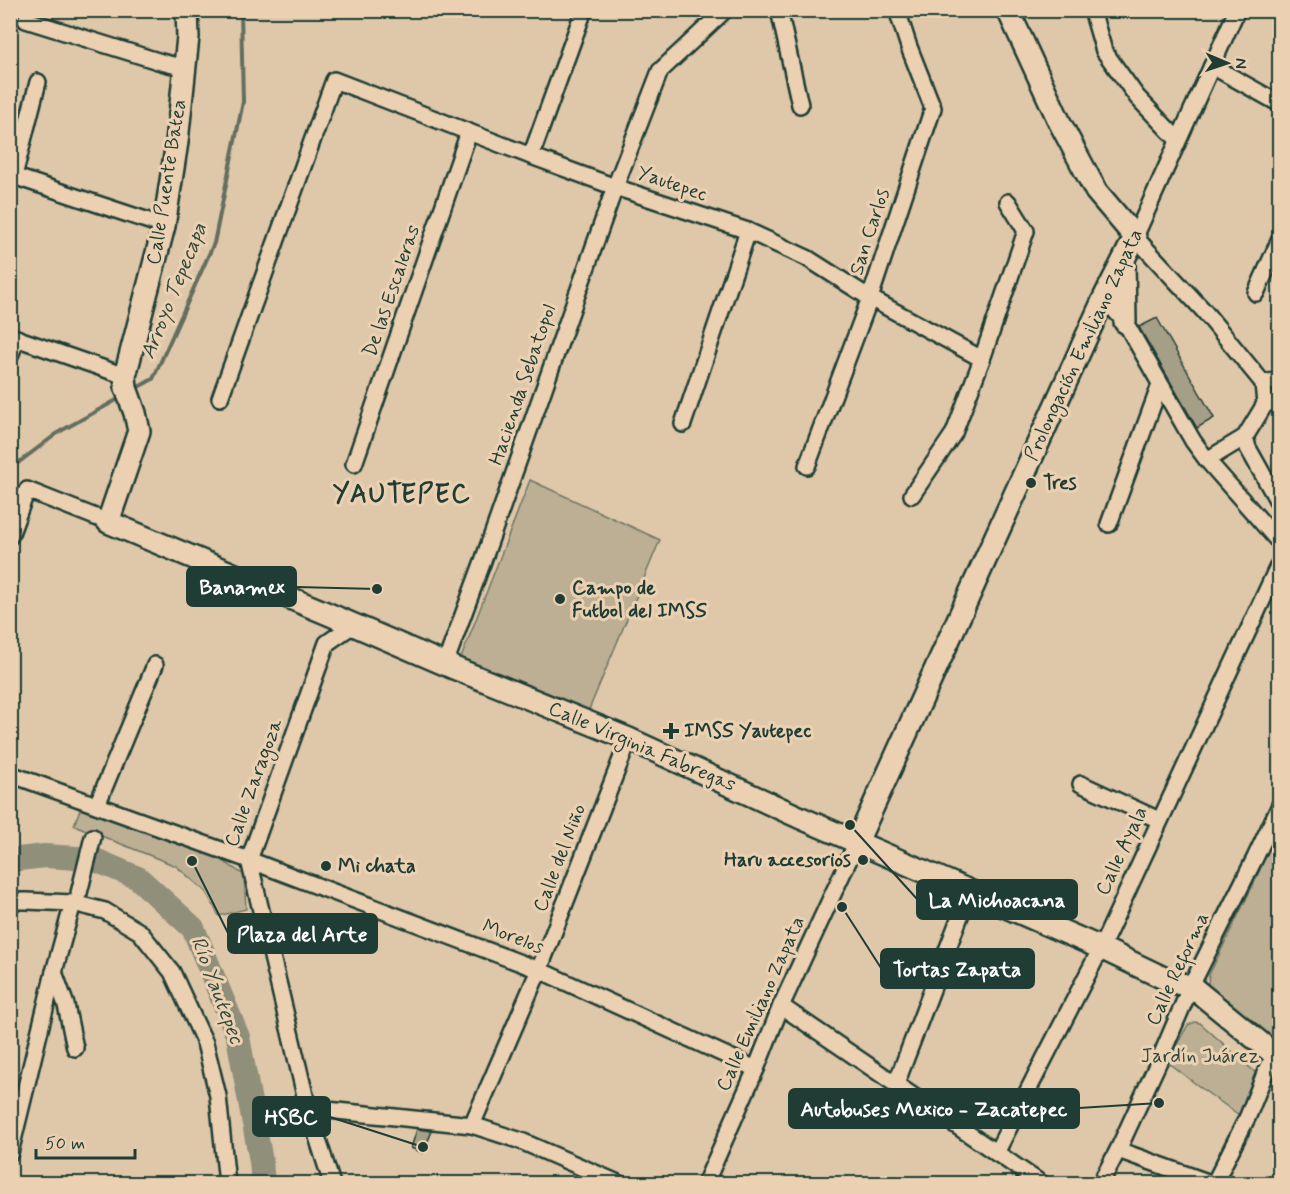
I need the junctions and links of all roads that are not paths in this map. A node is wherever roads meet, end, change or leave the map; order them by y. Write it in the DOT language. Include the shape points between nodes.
graph roads {
  1 [pos="187,10"];
  2 [pos="584,10"];
  3 [pos="725,10"];
  4 [pos="779,10"];
  5 [pos="897,10"];
  6 [pos="1008,10"];
  7 [pos="1092,10"];
  8 [pos="1236,10"];
  9 [pos="26,20"];
  10 [pos="1212,66"];
  11 [pos="185,68"];
  12 [pos="38,82"];
  13 [pos="1280,104"];
  14 [pos="800,105"];
  15 [pos="469,132"];
  16 [pos="1178,140"];
  17 [pos="531,156"];
  18 [pos="12,175"];
  19 [pos="615,187"];
  20 [pos="1008,202"];
  21 [pos="164,226"];
  22 [pos="747,231"];
  23 [pos="1135,237"];
  24 [pos="1280,239"];
  25 [pos="1124,258"];
  26 [pos="1256,293"];
  27 [pos="870,298"];
  28 [pos="1104,298"];
  29 [pos="1125,322"];
  30 [pos="14,337"];
  31 [pos="10,356"];
  32 [pos="982,359"];
  33 [pos="1280,380"];
  34 [pos="125,382"];
  35 [pos="1263,383"];
  36 [pos="1160,385"];
  37 [pos="220,399"];
  38 [pos="1272,403"];
  39 [pos="683,424"];
  40 [pos="1245,437"];
  41 [pos="1207,460"];
  42 [pos="354,464"];
  43 [pos="807,466"];
  44 [pos="912,495"];
  45 [pos="1280,505"];
  46 [pos="108,522"];
  47 [pos="1109,524"];
  48 [pos="10,536"];
  49 [pos="1280,543"];
  50 [pos="1280,562"];
  51 [pos="326,613"];
  52 [pos="353,626"];
  53 [pos="327,643"];
  54 [pos="445,664"];
  55 [pos="155,665"];
  56 [pos="629,739"];
  57 [pos="10,774"];
  58 [pos="1081,784"];
  59 [pos="1280,805"];
  60 [pos="97,806"];
  61 [pos="1160,820"];
  62 [pos="93,837"];
  63 [pos="857,842"];
  64 [pos="249,860"];
  65 [pos="970,890"];
  66 [pos="76,898"];
  67 [pos="10,901"];
  68 [pos="1101,948"];
  69 [pos="539,970"];
  70 [pos="54,972"];
  71 [pos="1182,990"];
  72 [pos="781,1006"];
  73 [pos="75,1048"];
  74 [pos="1276,1067"];
  75 [pos="756,1069"];
  76 [pos="896,1084"];
  77 [pos="308,1108"];
  78 [pos="472,1125"];
  79 [pos="1118,1150"];
  80 [pos="10,1153"];
  81 [pos="996,1153"];
  82 [pos="227,1184"];
  83 [pos="332,1184"];
  84 [pos="620,1184"];
  85 [pos="705,1184"];
  86 [pos="1042,1184"];
  87 [pos="1100,1184"];
  88 [pos="1214,1184"];
  1 -- 11 [label="main road, Calle Puente Batea"];
  2 -- 17 [label="street"];
  3 -- 19 [label="street, Hacienda Sebatopol" via="660,71"];
  4 -- 14 [label="street"];
  5 -- 27 [label="street, San Carlos" via="933,108"];
  6 -- 23 [label="main road" via="1096,191"];
  7 -- 16 [label="street" via="1104,51 1137,98"];
  8 -- 10 [label="street, Prolongación Emiliano Zapata"];
  9 -- 11 [label="street"];
  10 -- 13 [label="street"];
  10 -- 16 [label="street, Prolongación Emiliano Zapata"];
  11 -- 21 [label="main road, Calle Puente Batea"];
  12 -- 18 [label="street"];
  15 -- 17 [label="street, Yautepec"];
  15 -- 37 [label="street, Yautepec" via="334,80"];
  15 -- 42 [label="street, De las Escaleras"];
  16 -- 23 [label="street, Prolongación Emiliano Zapata"];
  17 -- 19 [label="street, Yautepec"];
  18 -- 21 [label="street"];
  19 -- 22 [label="street, Yautepec"];
  19 -- 54 [label="street, Hacienda Sebatopol"];
  20 -- 32 [label="street" via="1026,231"];
  21 -- 34 [label="main road, Calle Puente Batea"];
  22 -- 27 [label="street, Yautepec" via="807,258"];
  22 -- 39 [label="street"];
  23 -- 25 [label="main road, Prolongación Emiliano Zapata"];
  23 -- 35 [label="street" via="1204,311"];
  24 -- 26 [label="street"];
  25 -- 28 [label="main road, Prolongación Emiliano Zapata"];
  25 -- 29 [label="main road"];
  27 -- 32 [label="street, Yautepec"];
  27 -- 43 [label="street, San Carlos"];
  28 -- 29 [label="street"];
  28 -- 63 [label="main road, Prolongación Emiliano Zapata"];
  29 -- 36 [label="street"];
  30 -- 31 [label="street"];
  30 -- 34 [label="street"];
  32 -- 44 [label="street" via="954,433"];
  33 -- 35 [label="street"];
  34 -- 46 [label="main road" via="139,431"];
  35 -- 38 [label="street"];
  36 -- 41 [label="street"];
  36 -- 47 [label="street"];
  38 -- 40 [label="street"];
  40 -- 41 [label="street"];
  40 -- 45 [label="street"];
  41 -- 49 [label="street"];
  46 -- 48 [label="street" via="27,490"];
  46 -- 51 [label="main road, Calle Virginia Fabregas"];
  50 -- 61 [label="street, Calle Ayala"];
  51 -- 52 [label="main road, Calle Virginia Fabregas"];
  51 -- 53 [label="street, Calle Zaragoza"];
  52 -- 53 [label="street"];
  52 -- 54 [label="main road, Calle Virginia Fabregas"];
  53 -- 64 [label="street, Calle Zaragoza"];
  54 -- 56 [label="main road, Calle Virginia Fabregas"];
  55 -- 60 [label="street"];
  56 -- 63 [label="main road, Calle Virginia Fabregas"];
  56 -- 69 [label="street, Calle del Niño"];
  57 -- 60 [label="street, Morelos"];
  58 -- 61 [label="street"];
  59 -- 71 [label="street, Calle Reforma"];
  60 -- 64 [label="street, Morelos"];
  61 -- 68 [label="street, Calle Ayala"];
  62 -- 66 [label="street"];
  63 -- 65 [label="main road, Calle Virginia Fabregas"];
  63 -- 72 [label="street, Calle Emiliano Zapata"];
  64 -- 69 [label="street, Morelos"];
  64 -- 77 [label="street, Calle Zaragoza"];
  65 -- 68 [label="main road, Calle Virginia Fabregas"];
  65 -- 76 [label="street"];
  66 -- 67 [label="street"];
  66 -- 70 [label="street"];
  66 -- 82 [label="street" via="140,932 172,972 205,1043 218,1096"];
  68 -- 71 [label="main road, Calle Virginia Fabregas"];
  68 -- 81 [label="street, Calle Ayala"];
  69 -- 75 [label="street, Morelos"];
  69 -- 78 [label="street, Calle del Niño"];
  70 -- 73 [label="street"];
  70 -- 80 [label="street"];
  71 -- 74 [label="main road, Calle Virginia Fabregas" via="1208,1016"];
  71 -- 79 [label="street, Calle Reforma" via="1159,1061"];
  72 -- 75 [label="street, Calle Emiliano Zapata"];
  72 -- 76 [label="street"];
  74 -- 88 [label="street"];
  75 -- 85 [label="street, Calle Emiliano Zapata"];
  76 -- 81 [label="street"];
  77 -- 78 [label="street"];
  77 -- 83 [label="street, Calle Zaragoza"];
  78 -- 84 [label="street" via="521,1141"];
  79 -- 87 [label="street, Calle Reforma"];
  79 -- 88 [label="street"];
  81 -- 86 [label="street"];
}
